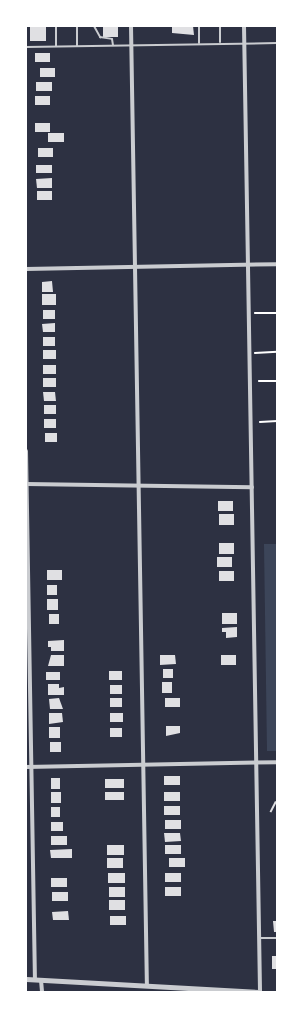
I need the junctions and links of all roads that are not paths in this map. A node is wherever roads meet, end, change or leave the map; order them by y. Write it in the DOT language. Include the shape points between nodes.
graph roads {
  1 [pos="56,26"];
  2 [pos="77,26"];
  3 [pos="94,26"];
  4 [pos="131,26"];
  5 [pos="198,26"];
  6 [pos="220,26"];
  7 [pos="244,26"];
  8 [pos="220,42"];
  9 [pos="244,42"];
  10 [pos="199,43"];
  11 [pos="277,43"];
  12 [pos="112,45"];
  13 [pos="131,45"];
  14 [pos="56,46"];
  15 [pos="77,46"];
  16 [pos="26,47"];
  17 [pos="277,264"];
  18 [pos="248,265"];
  19 [pos="135,267"];
  20 [pos="26,269"];
  21 [pos="26,451"];
  22 [pos="26,484"];
  23 [pos="139,486"];
  24 [pos="252,487"];
  25 [pos="277,762"];
  26 [pos="256,763"];
  27 [pos="144,765"];
  28 [pos="26,767"];
  29 [pos="31,767"];
  30 [pos="259,938"];
  31 [pos="277,938"];
  32 [pos="26,979"];
  33 [pos="35,980"];
  34 [pos="41,980"];
  35 [pos="147,986"];
  36 [pos="42,992"];
  37 [pos="260,992"];
  1 -- 14 [label="lane"];
  2 -- 15 [label="lane"];
  3 -- 12 [label="lane" via="100,37 112,39"];
  4 -- 13 [label="street"];
  5 -- 10 [label="lane"];
  6 -- 8 [label="lane"];
  7 -- 9 [label="street"];
  8 -- 9 [label="lane"];
  8 -- 10 [label="lane"];
  9 -- 11 [label="lane"];
  9 -- 18 [label="street"];
  10 -- 13 [label="lane"];
  12 -- 13 [label="lane"];
  12 -- 15 [label="lane"];
  13 -- 19 [label="street"];
  14 -- 15 [label="lane"];
  14 -- 16 [label="lane"];
  17 -- 18 [label="street"];
  18 -- 19 [label="street"];
  18 -- 24 [label="street"];
  19 -- 20 [label="street"];
  19 -- 23 [label="street"];
  21 -- 22 [label="street"];
  22 -- 23 [label="street"];
  22 -- 29 [label="street"];
  23 -- 24 [label="street"];
  23 -- 27 [label="street"];
  24 -- 26 [label="street"];
  25 -- 26 [label="street"];
  26 -- 27 [label="street"];
  26 -- 30 [label="street"];
  27 -- 29 [label="street"];
  27 -- 35 [label="street"];
  28 -- 29 [label="street"];
  29 -- 33 [label="street"];
  30 -- 31 [label="lane"];
  30 -- 37 [label="street"];
  32 -- 33 [label="street"];
  33 -- 34 [label="street"];
  34 -- 35 [label="street"];
  34 -- 36 [label="street"];
  35 -- 37 [label="street"];
}
